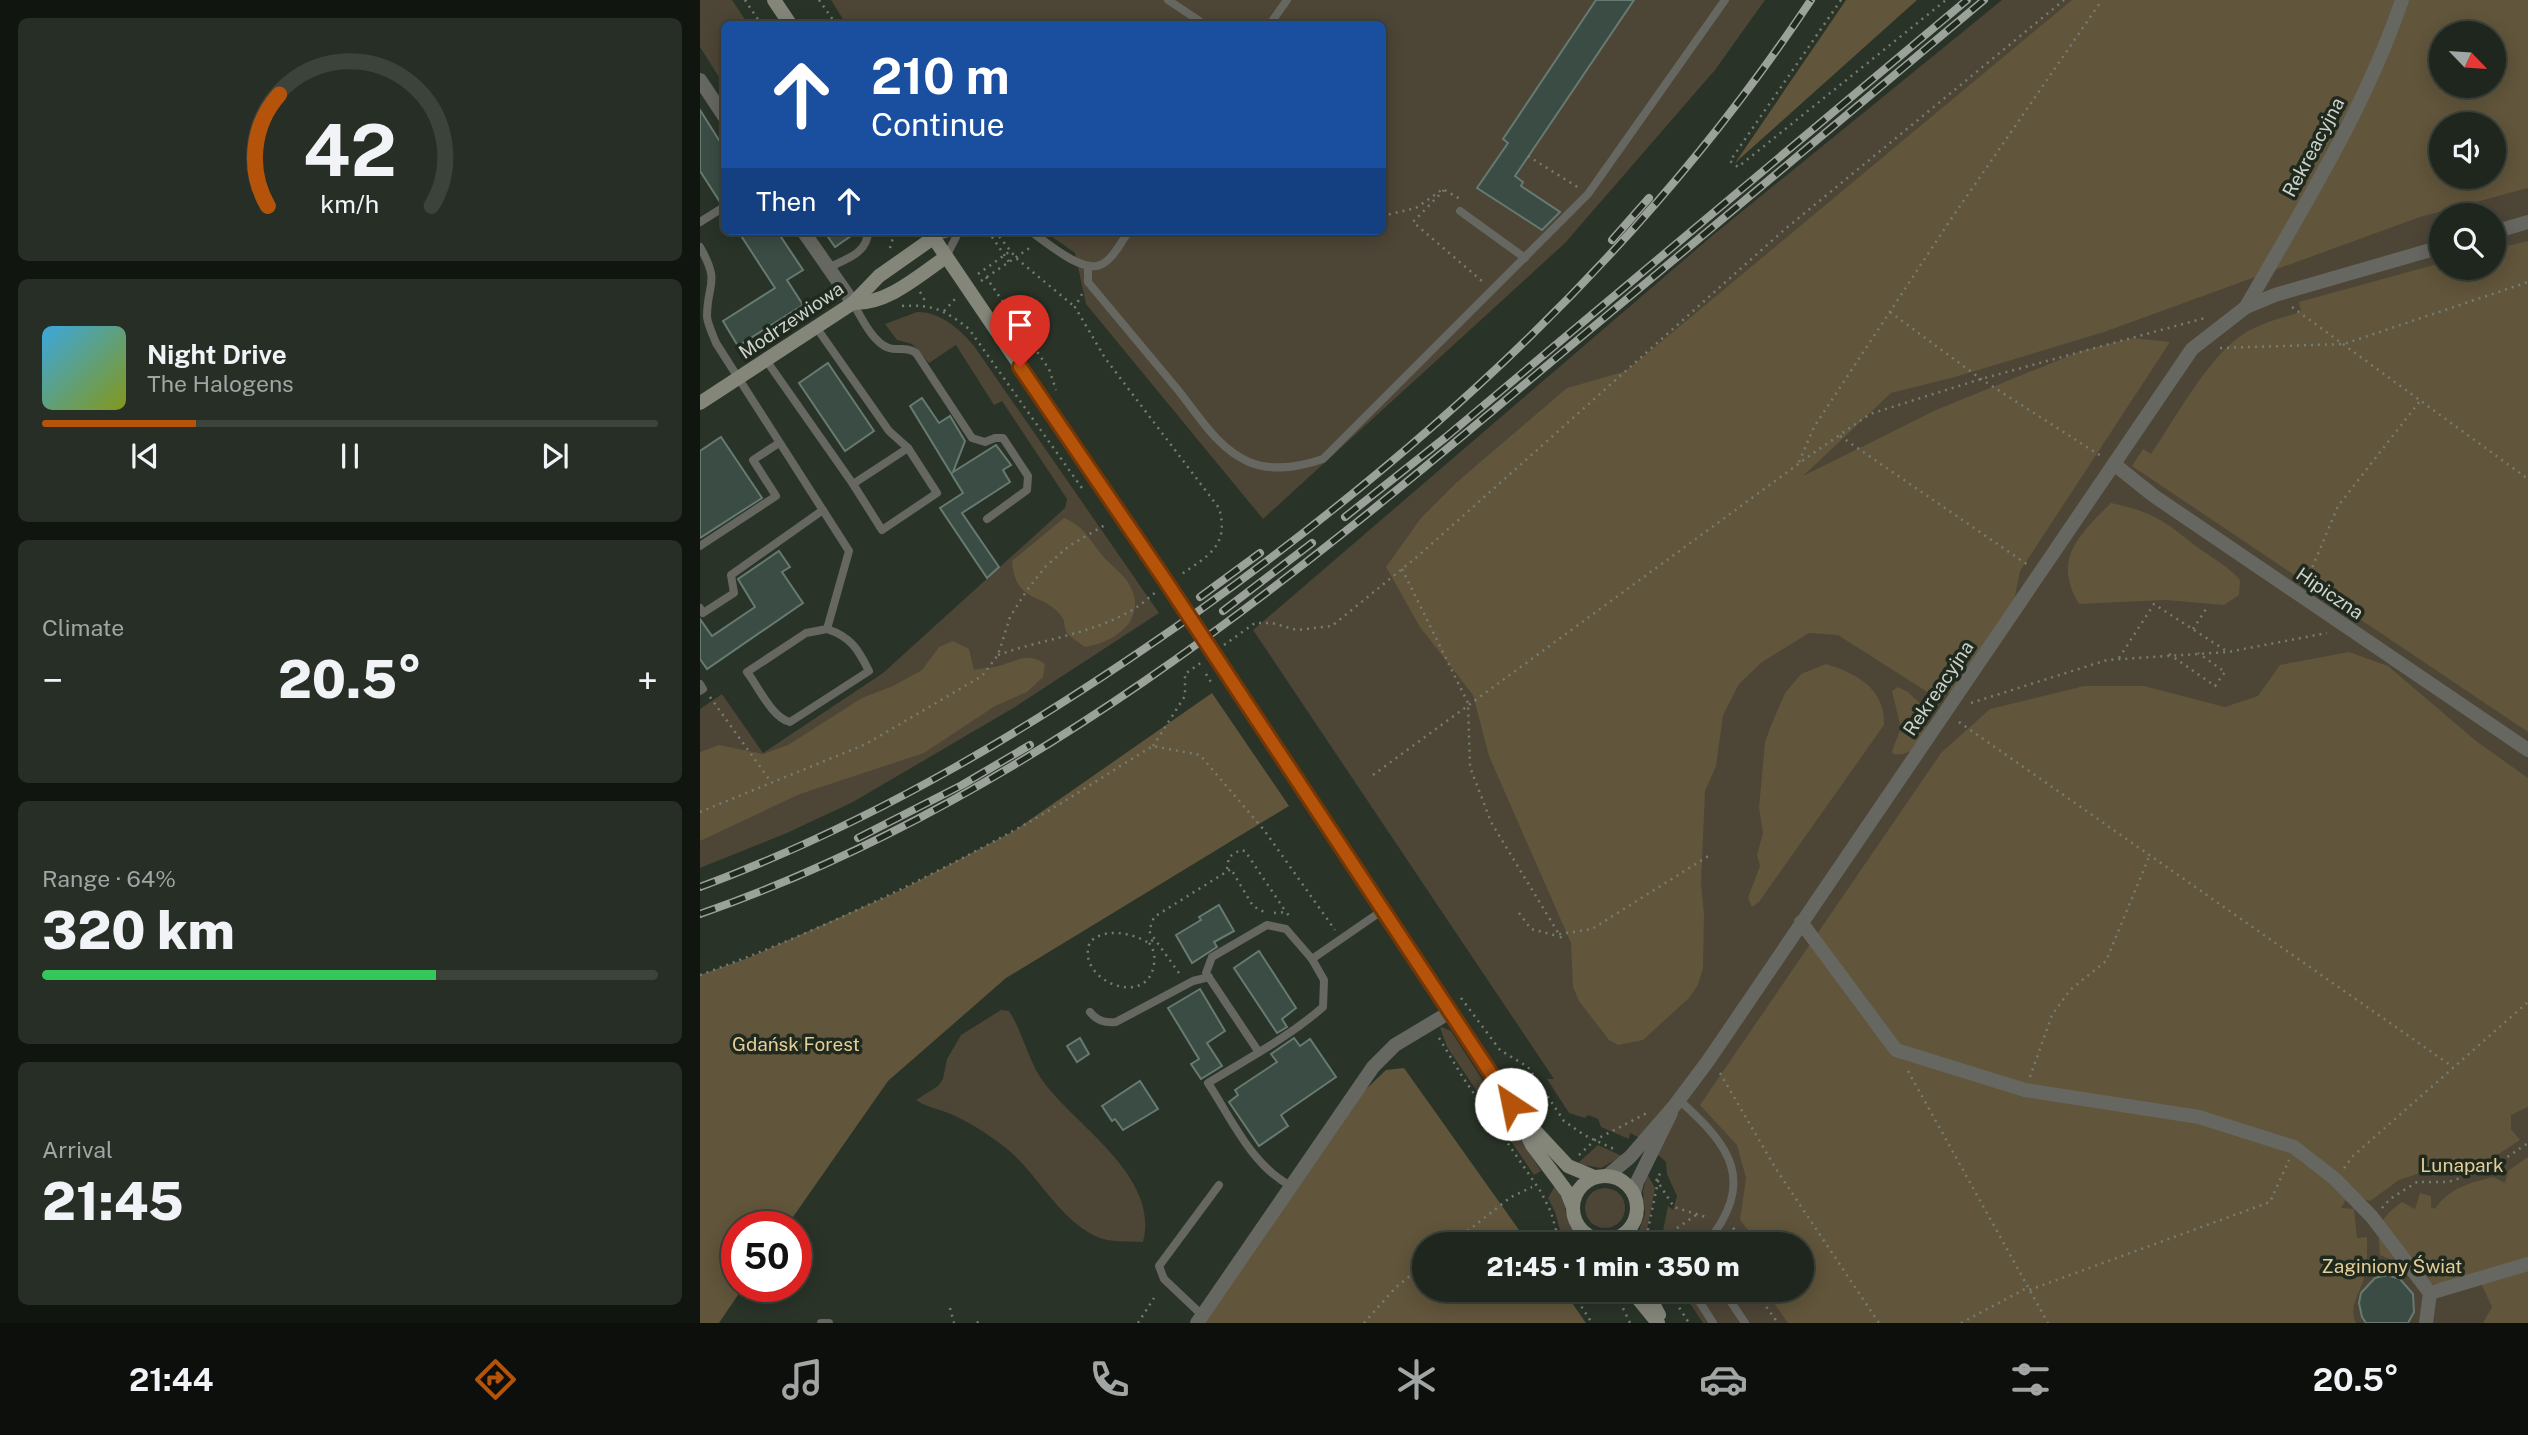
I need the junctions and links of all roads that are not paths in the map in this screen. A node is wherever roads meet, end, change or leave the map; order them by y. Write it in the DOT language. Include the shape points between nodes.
graph roads {
  1 [pos="774,0"];
  2 [pos="1168,0"];
  3 [pos="1287,0"];
  4 [pos="1725,0"];
  5 [pos="2402,0"];
  6 [pos="788,21"];
  7 [pos="1200,21"];
  8 [pos="1272,21"];
  9 [pos="700,80"];
  10 [pos="721,112"];
  11 [pos="721,209"];
  12 [pos="1460,211"];
  13 [pos="700,222"];
  14 [pos="2528,222"];
  15 [pos="2506,228"];
  16 [pos="806,235"];
  17 [pos="868,235"];
  18 [pos="930,235"];
  19 [pos="932,235"];
  20 [pos="955,235"];
  21 [pos="1036,235"];
  22 [pos="1126,235"];
  23 [pos="700,247"];
  24 [pos="2429,250"];
  25 [pos="946,257"];
  26 [pos="1525,258"];
  27 [pos="1088,267"];
  28 [pos="828,268"];
  29 [pos="853,303"];
  30 [pos="2246,307"];
  31 [pos="816,327"];
  32 [pos="766,360"];
  33 [pos="737,379"];
  34 [pos="700,403"];
  35 [pos="779,443"];
  36 [pos="908,449"];
  37 [pos="2114,464"];
  38 [pos="853,484"];
  39 [pos="823,510"];
  40 [pos="987,519"];
  41 [pos="700,546"];
  42 [pos="700,608"];
  43 [pos="827,629"];
  44 [pos="2528,750"];
  45 [pos="1383,910"];
  46 [pos="1801,922"];
  47 [pos="1312,959"];
  48 [pos="1209,977"];
  49 [pos="1090,1012"];
  50 [pos="1450,1012"];
  51 [pos="1258,1051"];
  52 [pos="1677,1103"];
  53 [pos="1511,1104"];
  54 [pos="1601,1177"];
  55 [pos="1219,1185"];
  56 [pos="1291,1186"];
  57 [pos="1634,1194"];
  58 [pos="1572,1205"];
  59 [pos="1584,1232"];
  60 [pos="1631,1232"];
  61 [pos="1713,1232"];
  62 [pos="2528,1264"];
  63 [pos="2430,1293"];
  64 [pos="1642,1302"];
  65 [pos="1651,1302"];
  66 [pos="1700,1302"];
  67 [pos="1731,1302"];
  68 [pos="1199,1319"];
  69 [pos="821,1323"];
  70 [pos="829,1323"];
  71 [pos="1660,1323"];
  72 [pos="1713,1323"];
  73 [pos="1745,1323"];
  74 [pos="2427,1323"];
  1 -- 6 [label="main road"];
  2 -- 7 [label="lane"];
  3 -- 8 [label="lane"];
  4 -- 26 [label="lane" via="1588,194"];
  5 -- 30 [label="street, Rekreacyjna" via="2336,150"];
  9 -- 10 [label="street"];
  11 -- 13 [label="lane"];
  12 -- 26 [label="lane"];
  14 -- 15 [label="street"];
  16 -- 28 [label="street"];
  17 -- 28 [label="lane" via="859,251"];
  18 -- 29 [label="main road, Modrzewiowa"];
  19 -- 25 [label="main road"];
  20 -- 25 [label="lane"];
  21 -- 27 [label="lane"];
  22 -- 27 [label="lane" via="1106,261"];
  23 -- 33 [label="lane" via="713,284 707,318"];
  24 -- 30 [label="street, Rekreacyjna"];
  25 -- 29 [label="main road" via="880,299"];
  25 -- 45 [label="main road, bridge"];
  26 -- 27 [label="lane" via="1323,459 1283,468 1250,462 1207,427 1088,282"];
  28 -- 29 [label="street"];
  29 -- 31 [label="main road, Modrzewiowa"];
  29 -- 40 [label="lane" via="882,344 916,353 972,438 985,442 1003,438 1028,475 1027,490"];
  30 -- 37 [label="street, Rekreacyjna" via="2192,348"];
  31 -- 32 [label="main road, Modrzewiowa"];
  31 -- 36 [label="lane" via="889,431"];
  32 -- 33 [label="main road, Modrzewiowa"];
  32 -- 38 [label="lane"];
  33 -- 34 [label="main road, Modrzewiowa"];
  33 -- 35 [label="lane"];
  35 -- 39 [label="lane"];
  35 -- 41 [label="lane" via="753,460 776,496"];
  36 -- 38 [label="lane"];
  36 -- 38 [label="lane" via="937,494 882,530"];
  37 -- 44 [label="street, Hipiczna" via="2154,496"];
  37 -- 46 [label="street, Rekreacyjna"];
  39 -- 42 [label="lane" via="731,575 734,593 703,613"];
  39 -- 43 [label="lane" via="849,551"];
  43 -- 43 [label="lane" via="855,645 869,671 790,722 783,720 747,672 806,633"];
  45 -- 47 [label="lane"];
  45 -- 50 [label="main road"];
  46 -- 52 [label="street, Rekreacyjna"];
  46 -- 63 [label="street" via="1896,1049 2025,1090 2199,1117 2294,1147 2335,1179 2372,1217"];
  47 -- 48 [label="lane" via="1286,929 1267,925 1212,957 1206,973"];
  47 -- 51 [label="lane" via="1324,980 1323,1007"];
  48 -- 49 [label="lane" via="1116,1022 1105,1023"];
  48 -- 51 [label="lane"];
  50 -- 53 [label="main road"];
  50 -- 56 [label="street" via="1395,1045 1373,1067"];
  51 -- 56 [label="lane" via="1208,1083 1262,1164"];
  52 -- 54 [label="street, Rekreacyjna" via="1630,1157"];
  52 -- 57 [label="street, Rekreacyjna"];
  52 -- 61 [label="lane" via="1718,1138 1731,1164 1730,1204"];
  53 -- 54 [label="main road" via="1568,1166"];
  53 -- 58 [label="main road"];
  54 -- 57 [label="main road" via="1623,1181"];
  54 -- 58 [label="main road" via="1579,1188"];
  55 -- 68 [label="lane" via="1159,1266 1164,1279"];
  56 -- 68 [label="street"];
  57 -- 60 [label="main road" via="1637,1213"];
  58 -- 59 [label="main road" via="1577,1226"];
  62 -- 63 [label="street"];
  63 -- 74 [label="street"];
  64 -- 71 [label="main road"];
  65 -- 71 [label="main road"];
  66 -- 72 [label="lane"];
  67 -- 73 [label="lane"];
  69 -- 70 [label="lane"];
}
